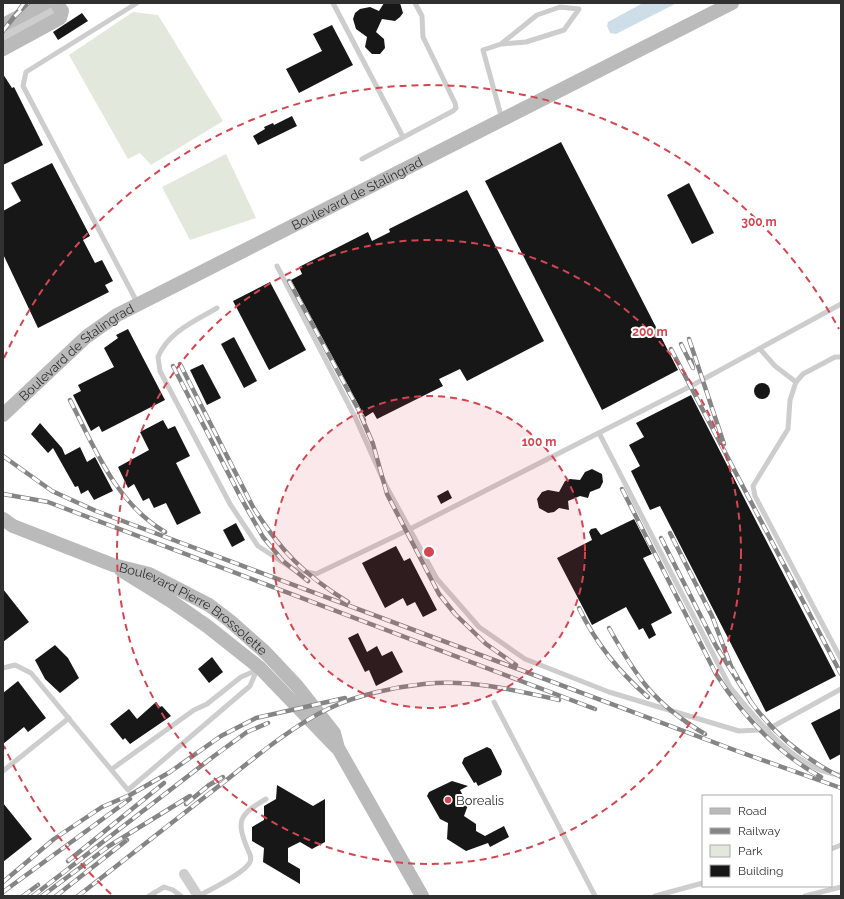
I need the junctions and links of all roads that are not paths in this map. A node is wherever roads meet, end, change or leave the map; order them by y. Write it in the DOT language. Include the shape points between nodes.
graph roads {
  1 [pos="45,3"];
  2 [pos="137,3"];
  3 [pos="333,3"];
  4 [pos="415,3"];
  5 [pos="732,3"];
  6 [pos="60,4"];
  7 [pos="3,25"];
  8 [pos="3,39"];
  9 [pos="501,44"];
  10 [pos="3,49"];
  11 [pos="502,120"];
  12 [pos="403,137"];
  13 [pos="362,159"];
  14 [pos="277,266"];
  15 [pos="841,304"];
  16 [pos="138,305"];
  17 [pos="217,308"];
  18 [pos="760,349"];
  19 [pos="841,357"];
  20 [pos="53,368"];
  21 [pos="796,382"];
  22 [pos="3,405"];
  23 [pos="3,415"];
  24 [pos="3,422"];
  25 [pos="599,433"];
  26 [pos="3,519"];
  27 [pos="410,529"];
  28 [pos="113,565"];
  29 [pos="270,657"];
  30 [pos="841,659"];
  31 [pos="3,668"];
  32 [pos="258,670"];
  33 [pos="841,689"];
  34 [pos="494,702"];
  35 [pos="69,718"];
  36 [pos="766,728"];
  37 [pos="338,748"];
  38 [pos="112,769"];
  39 [pos="3,771"];
  40 [pos="841,775"];
  41 [pos="266,799"];
  42 [pos="184,874"];
  43 [pos="702,883"];
  44 [pos="841,887"];
  45 [pos="149,896"];
  46 [pos="181,896"];
  47 [pos="198,896"];
  48 [pos="422,896"];
  49 [pos="595,896"];
  50 [pos="658,896"];
  51 [pos="805,896"];
  1 -- 7 [label="main road"];
  2 -- 16 [label="lane" via="26,72 23,86"];
  3 -- 12 [label="lane"];
  4 -- 12 [label="lane" via="422,16 423,37 456,108"];
  5 -- 11 [label="main road, Boulevard de Stalingrad"];
  6 -- 8 [label="street"];
  6 -- 10 [label="main road" via="60,18"];
  9 -- 9 [label="lane" via="526,42 564,30 579,9 560,6 537,15"];
  9 -- 11 [label="lane" via="483,50"];
  11 -- 16 [label="main road, Boulevard de Stalingrad"];
  12 -- 13 [label="lane"];
  14 -- 27 [label="lane" via="355,417 385,484"];
  15 -- 18 [label="lane"];
  16 -- 20 [label="main road, Boulevard de Stalingrad" via="117,315 86,337"];
  17 -- 27 [label="lane" via="182,328 167,341 158,357 160,371 230,504 258,546 292,569 316,574"];
  18 -- 21 [label="lane" via="775,366"];
  18 -- 25 [label="lane"];
  19 -- 21 [label="lane" via="835,357 803,374"];
  20 -- 22 [label="main road"];
  20 -- 23 [label="main road, Boulevard de Stalingrad"];
  20 -- 24 [label="main road"];
  21 -- 30 [label="lane" via="790,400 788,429 753,486 755,496"];
  25 -- 27 [label="lane"];
  25 -- 36 [label="lane" via="730,687 756,720"];
  26 -- 28 [label="main road, Boulevard Pierre Brossolette" via="13,526"];
  27 -- 36 [label="lane" via="437,579 449,594 479,627 525,658 609,692 699,720 739,731"];
  28 -- 29 [label="main road, Boulevard Pierre Brossolette" via="149,574 209,606"];
  28 -- 32 [label="main road, Boulevard Pierre Brossolette" via="207,626"];
  29 -- 32 [label="main road, Boulevard Pierre Brossolette"];
  29 -- 37 [label="main road, Boulevard Pierre Brossolette" via="320,713 334,733"];
  31 -- 35 [label="lane" via="15,665 31,673"];
  32 -- 37 [label="main road, Boulevard Pierre Brossolette"];
  32 -- 38 [label="lane" via="241,677 207,704 194,710"];
  32 -- 38 [label="lane" via="250,686 128,790"];
  33 -- 36 [label="lane"];
  34 -- 49 [label="lane"];
  35 -- 38 [label="lane"];
  35 -- 39 [label="lane"];
  36 -- 40 [label="lane" via="784,746 813,767"];
  37 -- 48 [label="main road, Boulevard Pierre Brossolette"];
  41 -- 47 [label="lane" via="250,808 240,821 241,833 251,857 250,863 242,871"];
  42 -- 47 [label="street"];
  43 -- 50 [label="lane"];
  44 -- 51 [label="lane"];
  45 -- 46 [label="lane" via="164,887"];
}
